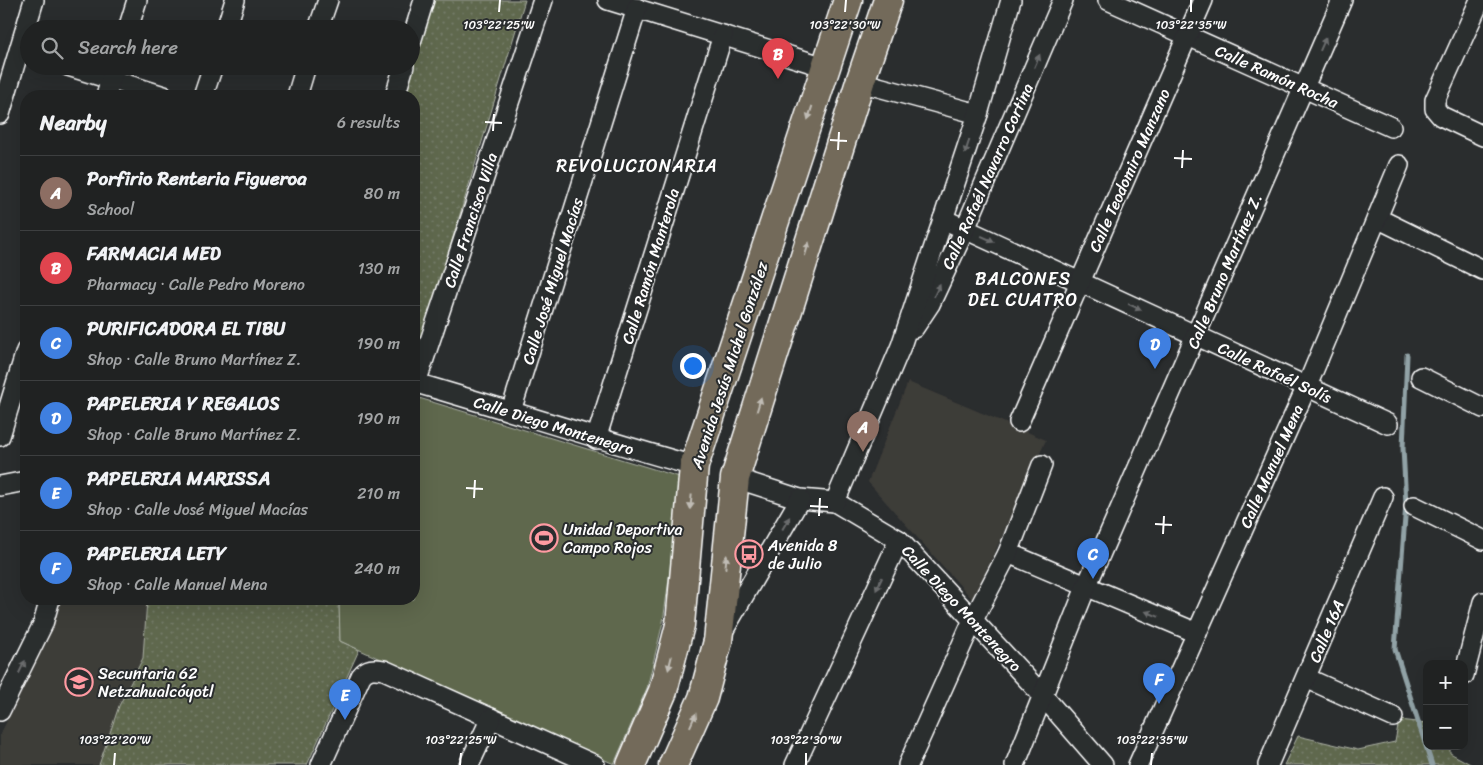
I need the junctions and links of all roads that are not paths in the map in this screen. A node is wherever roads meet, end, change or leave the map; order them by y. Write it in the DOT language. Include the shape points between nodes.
graph roads {
  1 [pos="34,0"];
  2 [pos="137,0"];
  3 [pos="235,0"];
  4 [pos="328,0"];
  5 [pos="424,0"];
  6 [pos="543,0"];
  7 [pos="608,0"];
  8 [pos="848,0"];
  9 [pos="874,0"];
  10 [pos="888,0"];
  11 [pos="1011,0"];
  12 [pos="1063,0"];
  13 [pos="1108,0"];
  14 [pos="1203,0"];
  15 [pos="1342,0"];
  16 [pos="1480,0"];
  17 [pos="637,8"];
  18 [pos="30,20"];
  19 [pos="131,20"];
  20 [pos="229,20"];
  21 [pos="321,20"];
  22 [pos="418,20"];
  23 [pos="723,35"];
  24 [pos="1188,35"];
  25 [pos="20,62"];
  26 [pos="825,67"];
  27 [pos="94,75"];
  28 [pos="210,75"];
  29 [pos="303,75"];
  30 [pos="401,75"];
  31 [pos="111,81"];
  32 [pos="860,82"];
  33 [pos="1304,88"];
  34 [pos="143,90"];
  35 [pos="205,90"];
  36 [pos="299,90"];
  37 [pos="397,90"];
  38 [pos="0,114"];
  39 [pos="978,114"];
  40 [pos="1392,127"];
  41 [pos="1483,136"];
  42 [pos="1399,165"];
  43 [pos="1377,218"];
  44 [pos="943,219"];
  45 [pos="965,229"];
  46 [pos="1483,270"];
  47 [pos="1080,282"];
  48 [pos="1196,335"];
  49 [pos="902,346"];
  50 [pos="420,369"];
  51 [pos="20,371"];
  52 [pos="1421,377"];
  53 [pos="420,385"];
  54 [pos="1307,386"];
  55 [pos="1483,408"];
  56 [pos="511,411"];
  57 [pos="1019,422"];
  58 [pos="1388,424"];
  59 [pos="0,436"];
  60 [pos="596,439"];
  61 [pos="1042,465"];
  62 [pos="694,466"];
  63 [pos="735,478"];
  64 [pos="20,483"];
  65 [pos="0,486"];
  66 [pos="1383,497"];
  67 [pos="800,499"];
  68 [pos="835,502"];
  69 [pos="1414,506"];
  70 [pos="899,540"];
  71 [pos="1483,540"];
  72 [pos="1008,553"];
  73 [pos="1086,587"];
  74 [pos="1483,602"];
  75 [pos="48,605"];
  76 [pos="973,620"];
  77 [pos="1197,633"];
  78 [pos="718,641"];
  79 [pos="1468,660"];
  80 [pos="1306,678"];
  81 [pos="1043,696"];
  82 [pos="0,711"];
  83 [pos="1393,717"];
  84 [pos="491,718"];
  85 [pos="321,765"];
  86 [pos="469,765"];
  87 [pos="595,765"];
  88 [pos="631,765"];
  89 [pos="673,765"];
  90 [pos="795,765"];
  91 [pos="908,765"];
  92 [pos="1015,765"];
  93 [pos="1103,765"];
  94 [pos="1138,765"];
  95 [pos="1268,765"];
  1 -- 18 [label="street"];
  2 -- 19 [label="street"];
  3 -- 20 [label="street"];
  4 -- 21 [label="street"];
  5 -- 22 [label="street"];
  6 -- 50 [label="street, Calle Francisco Villa"];
  7 -- 17 [label="street"];
  8 -- 26 [label="main road, Avenida Jesús Michel González"];
  9 -- 32 [label="main road" via="865,31"];
  10 -- 32 [label="main road"];
  11 -- 39 [label="street, Calle Rafaél Navarro Cortina"];
  45 -- 12 [label="street, Calle Rafaél Navarro Cortina, one-way"];
  13 -- 24 [label="street, Calle Ramón Rocha"];
  14 -- 24 [label="street, Calle Teodomiro Manzano"];
  33 -- 15 [label="street, Calle Bruno Martínez Z., one-way"];
  16 -- 41 [label="street" via="1435,100 1435,109 1441,116"];
  17 -- 23 [label="street"];
  17 -- 56 [label="street, Calle José Miguel Macías"];
  23 -- 26 [label="street"];
  23 -- 60 [label="street, Calle Ramón Manterola"];
  24 -- 33 [label="street, Calle Ramón Rocha"];
  24 -- 47 [label="street, Calle Teodomiro Manzano"];
  25 -- 38 [label="street"];
  26 -- 62 [label="main road, Avenida Jesús Michel González, one-way"];
  27 -- 31 [label="street"];
  28 -- 35 [label="street"];
  29 -- 36 [label="street"];
  30 -- 37 [label="street"];
  31 -- 34 [label="street"];
  32 -- 39 [label="street"];
  63 -- 32 [label="main road, one-way"];
  33 -- 40 [label="street, Calle Ramón Rocha"];
  33 -- 48 [label="street, Calle Bruno Martínez Z."];
  39 -- 44 [label="street, Calle Rafaél Navarro Cortina, one-way"];
  42 -- 43 [label="street, Calle Manuel Mena"];
  43 -- 46 [label="street"];
  43 -- 54 [label="street, Calle Manuel Mena"];
  44 -- 45 [label="street, Calle Rafaél Solís"];
  44 -- 49 [label="street, Calle Rafaél Navarro Cortina"];
  45 -- 47 [label="street, Calle Rafaél Solís, one-way"];
  49 -- 45 [label="street, Calle Rafaél Navarro Cortina, one-way" via="930,304"];
  47 -- 48 [label="street, Calle Rafaél Solís, one-way"];
  47 -- 57 [label="street, Calle Teodomiro Manzano"];
  48 -- 54 [label="street, Calle Rafaél Solís"];
  48 -- 73 [label="street, Calle Bruno Martínez Z."];
  49 -- 68 [label="street, Calle Rafaél Navarro Cortina"];
  51 -- 59 [label="street"];
  52 -- 55 [label="street"];
  53 -- 56 [label="street, Calle Diego Montenegro"];
  54 -- 58 [label="street, Calle Rafaél Solís"];
  54 -- 77 [label="street, Calle Manuel Mena"];
  56 -- 60 [label="street, Calle Diego Montenegro"];
  60 -- 62 [label="street, Calle Diego Montenegro"];
  61 -- 72 [label="street"];
  62 -- 88 [label="main road, Avenida Jesús Michel González, one-way" via="680,625 663,691"];
  63 -- 67 [label="street, Calle Diego Montenegro"];
  78 -- 63 [label="main road, one-way"];
  64 -- 65 [label="street"];
  66 -- 80 [label="street, Calle 16A"];
  67 -- 68 [label="street, Calle Diego Montenegro"];
  78 -- 67 [label="street, one-way"];
  68 -- 70 [label="street, Calle Diego Montenegro"];
  69 -- 71 [label="street"];
  70 -- 76 [label="street, Calle Diego Montenegro"];
  70 -- 90 [label="street, one-way"];
  72 -- 73 [label="street"];
  72 -- 76 [label="street"];
  77 -- 73 [label="street, one-way"];
  73 -- 81 [label="street, Calle Bruno Martínez Z."];
  74 -- 79 [label="street"];
  82 -- 75 [label="street, one-way" via="43,624"];
  76 -- 81 [label="street, Calle Diego Montenegro"];
  76 -- 91 [label="street"];
  77 -- 94 [label="street, Calle Manuel Mena"];
  89 -- 78 [label="main road, one-way" via="703,698"];
  80 -- 83 [label="street"];
  80 -- 95 [label="street, Calle 16A"];
  81 -- 92 [label="street, Calle Bruno Martínez Z."];
  81 -- 93 [label="street, Calle Diego Montenegro"];
  84 -- 85 [label="street" via="384,670 369,669 361,676"];
  84 -- 86 [label="street"];
  84 -- 87 [label="street"];
}
